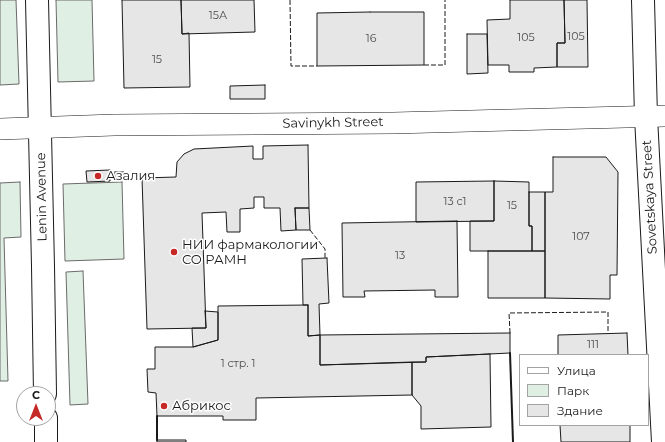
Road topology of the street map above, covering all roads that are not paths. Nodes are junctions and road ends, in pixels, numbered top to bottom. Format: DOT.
graph roads {
  1 [pos="37,0"];
  2 [pos="643,0"];
  3 [pos="656,117"];
  4 [pos="40,127"];
  5 [pos="0,129"];
  6 [pos="45,386"];
  7 [pos="46,426"];
  8 [pos="46,442"];
  9 [pos="663,442"];
  1 -- 4 [label="street, Lenin Avenue"];
  2 -- 3 [label="street, Sovetskaya Street"];
  3 -- 4 [label="street, Savinykh Street"];
  3 -- 9 [label="street, Sovetskaya Street"];
  4 -- 5 [label="street, Savinykh Street"];
  4 -- 6 [label="street, Lenin Avenue"];
  7 -- 8 [label="street"];
}
